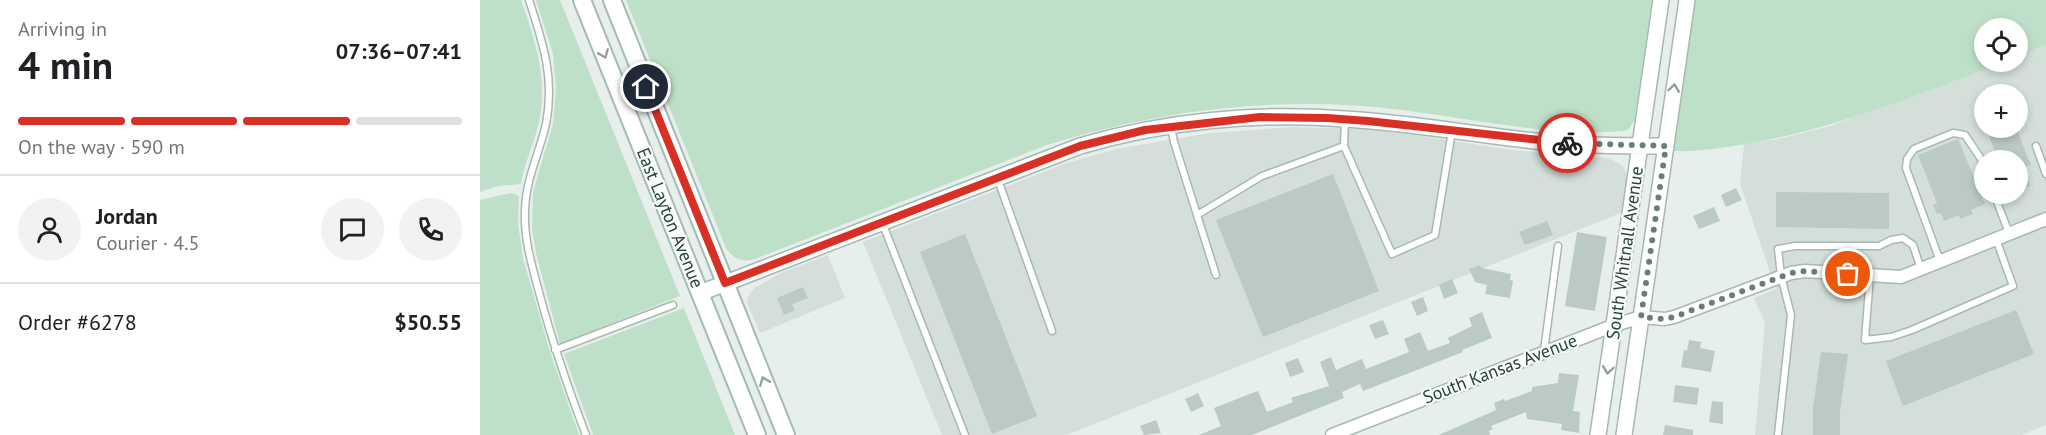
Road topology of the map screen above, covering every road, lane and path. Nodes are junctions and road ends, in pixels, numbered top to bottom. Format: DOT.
graph roads {
  1 [pos="528,0"];
  2 [pos="582,0"];
  3 [pos="612,0"];
  4 [pos="1661,0"];
  5 [pos="1687,0"];
  6 [pos="1345,119"];
  7 [pos="1171,126"];
  8 [pos="1452,131"];
  9 [pos="1344,146"];
  10 [pos="1641,146"];
  11 [pos="1666,146"];
  12 [pos="2036,146"];
  13 [pos="1975,150"];
  14 [pos="2046,174"];
  15 [pos="997,177"];
  16 [pos="1998,204"];
  17 [pos="1197,215"];
  18 [pos="2046,219"];
  19 [pos="882,222"];
  20 [pos="2009,234"];
  21 [pos="1996,239"];
  22 [pos="1558,246"];
  23 [pos="1940,261"];
  24 [pos="1921,269"];
  25 [pos="1216,275"];
  26 [pos="1870,275"];
  27 [pos="1781,276"];
  28 [pos="725,283"];
  29 [pos="700,293"];
  30 [pos="673,305"];
  31 [pos="1641,317"];
  32 [pos="1615,325"];
  33 [pos="1052,332"];
  34 [pos="555,350"];
  35 [pos="1544,351"];
  36 [pos="586,435"];
  37 [pos="757,435"];
  38 [pos="786,435"];
  39 [pos="965,435"];
  40 [pos="1332,435"];
  41 [pos="1598,435"];
  42 [pos="1624,435"];
  43 [pos="1778,435"];
  1 -- 34 [label="lane"];
  2 -- 29 [label="main road, East Layton Avenue, one-way"];
  3 -- 28 [label="main road, East Layton Avenue"];
  4 -- 10 [label="street, South Whitnall Avenue"];
  11 -- 5 [label="street, South Whitnall Avenue, one-way"];
  6 -- 7 [label="street"];
  6 -- 8 [label="street"];
  6 -- 9 [label="lane"];
  7 -- 15 [label="street"];
  7 -- 17 [label="lane"];
  8 -- 9 [label="lane"];
  8 -- 10 [label="street"];
  9 -- 17 [label="lane"];
  10 -- 11 [label="street"];
  10 -- 32 [label="street, South Whitnall Avenue"];
  11 -- 31 [label="street, South Whitnall Avenue"];
  12 -- 14 [label="lane"];
  13 -- 23 [label="lane"];
  15 -- 19 [label="street"];
  15 -- 33 [label="lane"];
  16 -- 20 [label="lane"];
  17 -- 25 [label="lane"];
  18 -- 20 [label="street, South Kansas Avenue"];
  19 -- 28 [label="street"];
  19 -- 39 [label="lane"];
  20 -- 21 [label="street, South Kansas Avenue"];
  21 -- 23 [label="street, South Kansas Avenue"];
  21 -- 26 [label="lane"];
  22 -- 35 [label="lane"];
  23 -- 24 [label="street, South Kansas Avenue"];
  24 -- 26 [label="street, South Kansas Avenue"];
  24 -- 27 [label="lane"];
  26 -- 27 [label="street, South Kansas Avenue"];
  27 -- 31 [label="street, South Kansas Avenue"];
  27 -- 43 [label="lane"];
  28 -- 29 [label="street"];
  38 -- 28 [label="main road, East Layton Avenue, one-way"];
  29 -- 37 [label="main road, East Layton Avenue"];
  30 -- 34 [label="lane"];
  31 -- 32 [label="street, South Kansas Avenue"];
  31 -- 42 [label="street, South Whitnall Avenue"];
  32 -- 35 [label="street, South Kansas Avenue"];
  32 -- 41 [label="street, South Whitnall Avenue, one-way"];
  34 -- 36 [label="lane"];
  35 -- 40 [label="street, South Kansas Avenue"];
}
